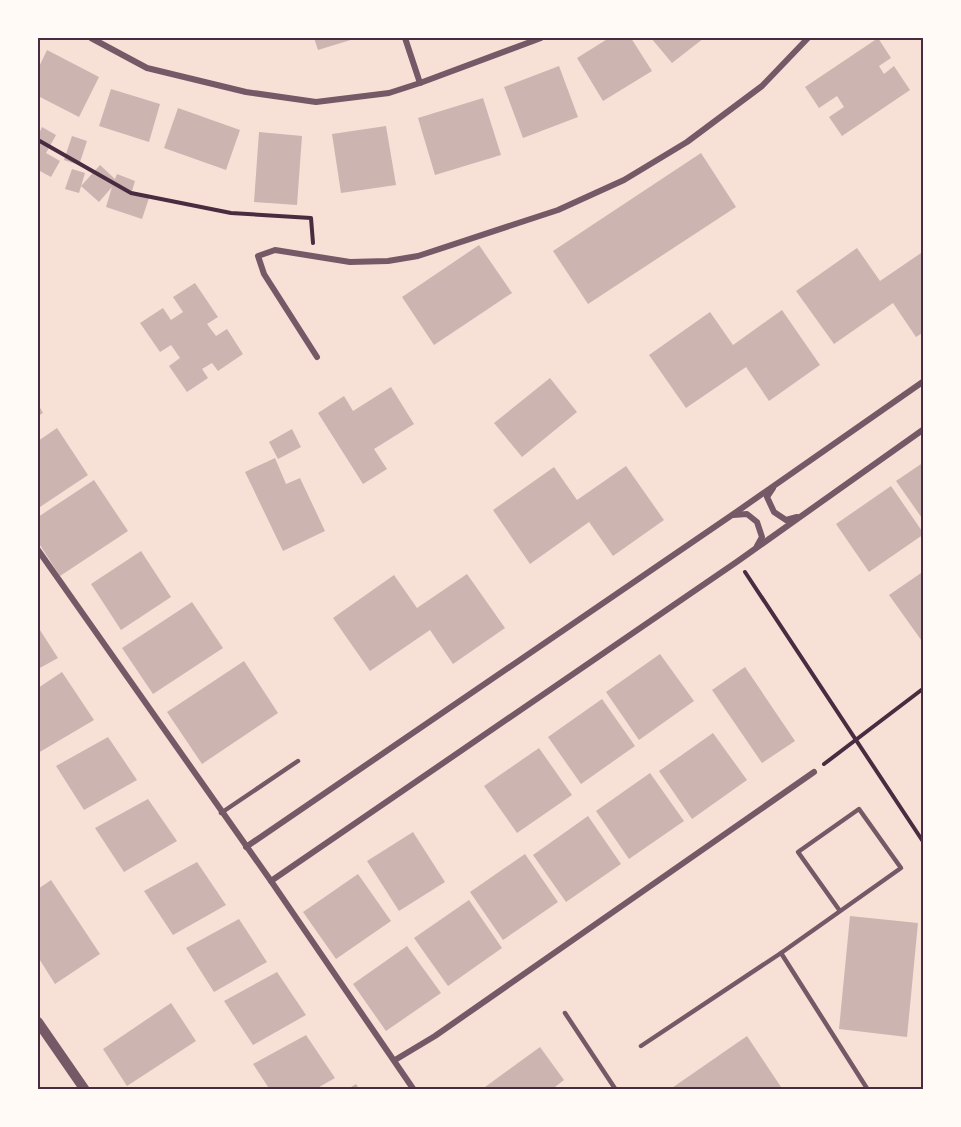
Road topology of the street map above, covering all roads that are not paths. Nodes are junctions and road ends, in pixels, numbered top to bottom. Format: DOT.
graph roads {
  1 [pos="92,38"];
  2 [pos="405,38"];
  3 [pos="541,38"];
  4 [pos="808,38"];
  5 [pos="420,83"];
  6 [pos="316,357"];
  7 [pos="924,381"];
  8 [pos="924,429"];
  9 [pos="776,485"];
  10 [pos="732,515"];
  11 [pos="801,516"];
  12 [pos="755,549"];
  13 [pos="38,550"];
  14 [pos="298,760"];
  15 [pos="814,772"];
  16 [pos="221,813"];
  17 [pos="246,847"];
  18 [pos="271,881"];
  19 [pos="840,911"];
  20 [pos="781,953"];
  21 [pos="565,1014"];
  22 [pos="38,1022"];
  23 [pos="641,1046"];
  24 [pos="395,1060"];
  25 [pos="85,1089"];
  26 [pos="414,1089"];
  27 [pos="616,1089"];
  28 [pos="867,1089"];
  1 -- 5 [label="street"];
  2 -- 5 [label="street"];
  3 -- 5 [label="street"];
  4 -- 6 [label="street"];
  7 -- 9 [label="street"];
  8 -- 11 [label="street"];
  9 -- 10 [label="street"];
  9 -- 11 [label="street"];
  10 -- 12 [label="street"];
  10 -- 17 [label="street"];
  11 -- 12 [label="street"];
  12 -- 18 [label="street"];
  13 -- 16 [label="street"];
  14 -- 16 [label="lane"];
  15 -- 24 [label="street"];
  16 -- 17 [label="street"];
  17 -- 18 [label="street"];
  18 -- 24 [label="street"];
  19 -- 19 [label="lane"];
  19 -- 20 [label="lane"];
  20 -- 23 [label="lane"];
  20 -- 28 [label="lane"];
  21 -- 27 [label="lane"];
  22 -- 25 [label="street"];
  24 -- 26 [label="street"];
}
